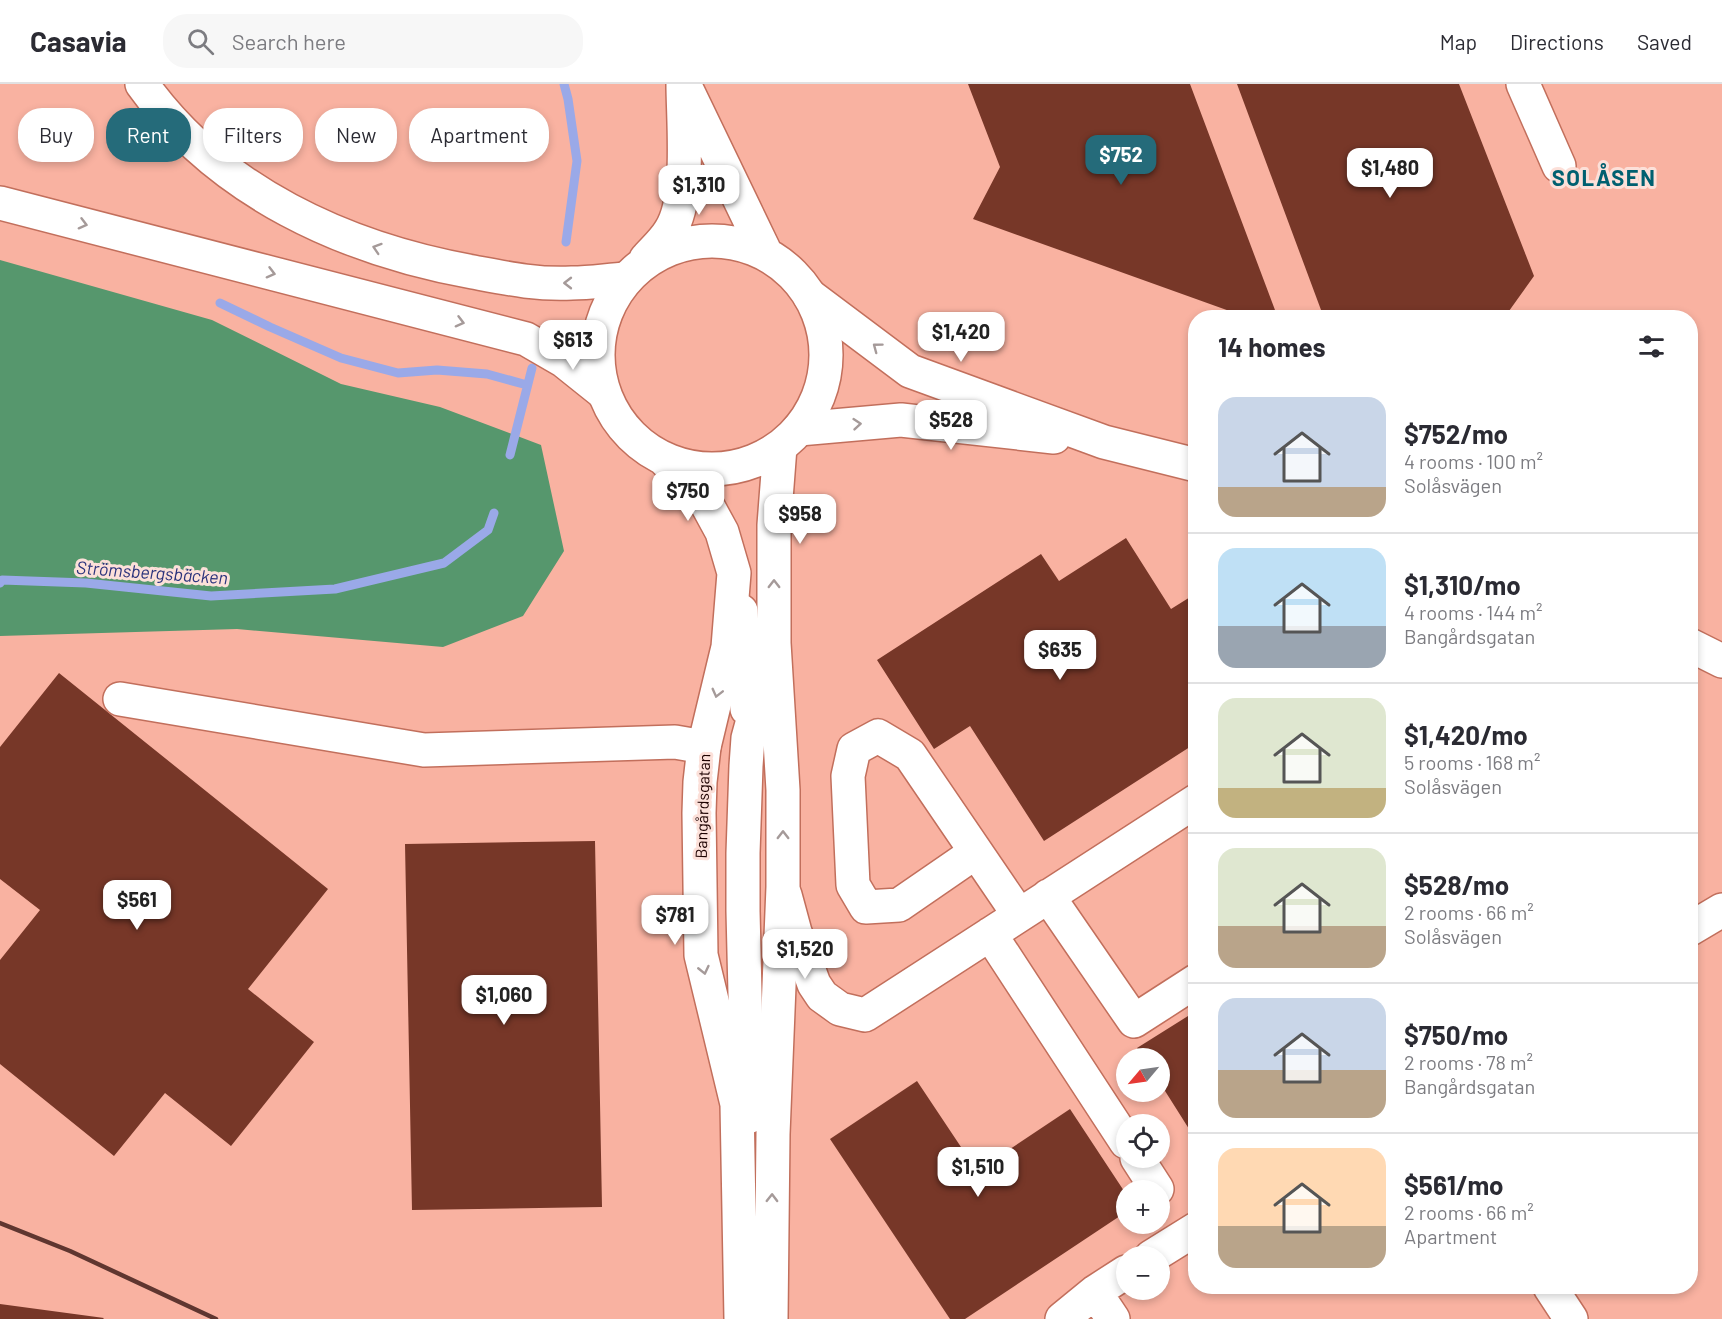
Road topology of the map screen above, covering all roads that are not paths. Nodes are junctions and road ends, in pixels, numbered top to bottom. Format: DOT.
graph roads {
  1 [pos="142,84"];
  2 [pos="684,84"];
  3 [pos="1523,84"];
  4 [pos="1559,166"];
  5 [pos="0,202"];
  6 [pos="766,254"];
  7 [pos="633,272"];
  8 [pos="810,296"];
  9 [pos="604,393"];
  10 [pos="789,438"];
  11 [pos="1104,442"];
  12 [pos="664,459"];
  13 [pos="1188,463"];
  14 [pos="734,573"];
  15 [pos="774,642"];
  16 [pos="1698,649"];
  17 [pos="1722,661"];
  18 [pos="120,699"];
  19 [pos="748,738"];
  20 [pos="704,747"];
  21 [pos="1188,806"];
  22 [pos="976,852"];
  23 [pos="783,886"];
  24 [pos="1048,896"];
  25 [pos="1722,910"];
  26 [pos="1019,915"];
  27 [pos="1698,924"];
  28 [pos="990,934"];
  29 [pos="1188,986"];
  30 [pos="1116,1127"];
  31 [pos="1188,1234"];
  32 [pos="1169,1246"];
  33 [pos="1116,1278"];
  34 [pos="1095,1292"];
  35 [pos="1555,1294"];
  36 [pos="741,1319"];
  37 [pos="753,1319"];
  38 [pos="771,1319"];
  39 [pos="1062,1319"];
  40 [pos="1113,1319"];
  41 [pos="1571,1319"];
  7 -- 1 [label="main road, one-way"];
  2 -- 6 [label="main road"];
  2 -- 7 [label="main road"];
  3 -- 4 [label="main road"];
  5 -- 9 [label="main road, one-way"];
  6 -- 7 [label="main road"];
  6 -- 8 [label="main road"];
  7 -- 9 [label="main road"];
  8 -- 10 [label="main road"];
  11 -- 8 [label="main road, one-way"];
  9 -- 12 [label="main road"];
  10 -- 11 [label="main road, one-way"];
  10 -- 12 [label="main road"];
  15 -- 10 [label="main road, one-way"];
  11 -- 13 [label="main road"];
  12 -- 14 [label="main road, Bangårdsgatan"];
  14 -- 19 [label="main road"];
  14 -- 20 [label="main road, Bangårdsgatan, one-way"];
  15 -- 19 [label="main road"];
  23 -- 15 [label="main road, one-way"];
  16 -- 17 [label="main road"];
  18 -- 20 [label="main road"];
  19 -- 37 [label="main road"];
  20 -- 36 [label="main road, Bangårdsgatan, one-way"];
  21 -- 24 [label="main road"];
  22 -- 22 [label="main road"];
  22 -- 26 [label="main road"];
  23 -- 28 [label="main road"];
  38 -- 23 [label="main road, one-way"];
  24 -- 26 [label="main road"];
  24 -- 29 [label="main road"];
  25 -- 27 [label="main road"];
  26 -- 28 [label="main road"];
  28 -- 30 [label="main road"];
  31 -- 32 [label="main road"];
  33 -- 34 [label="main road"];
  34 -- 39 [label="main road"];
  34 -- 40 [label="main road"];
  35 -- 41 [label="main road"];
}
